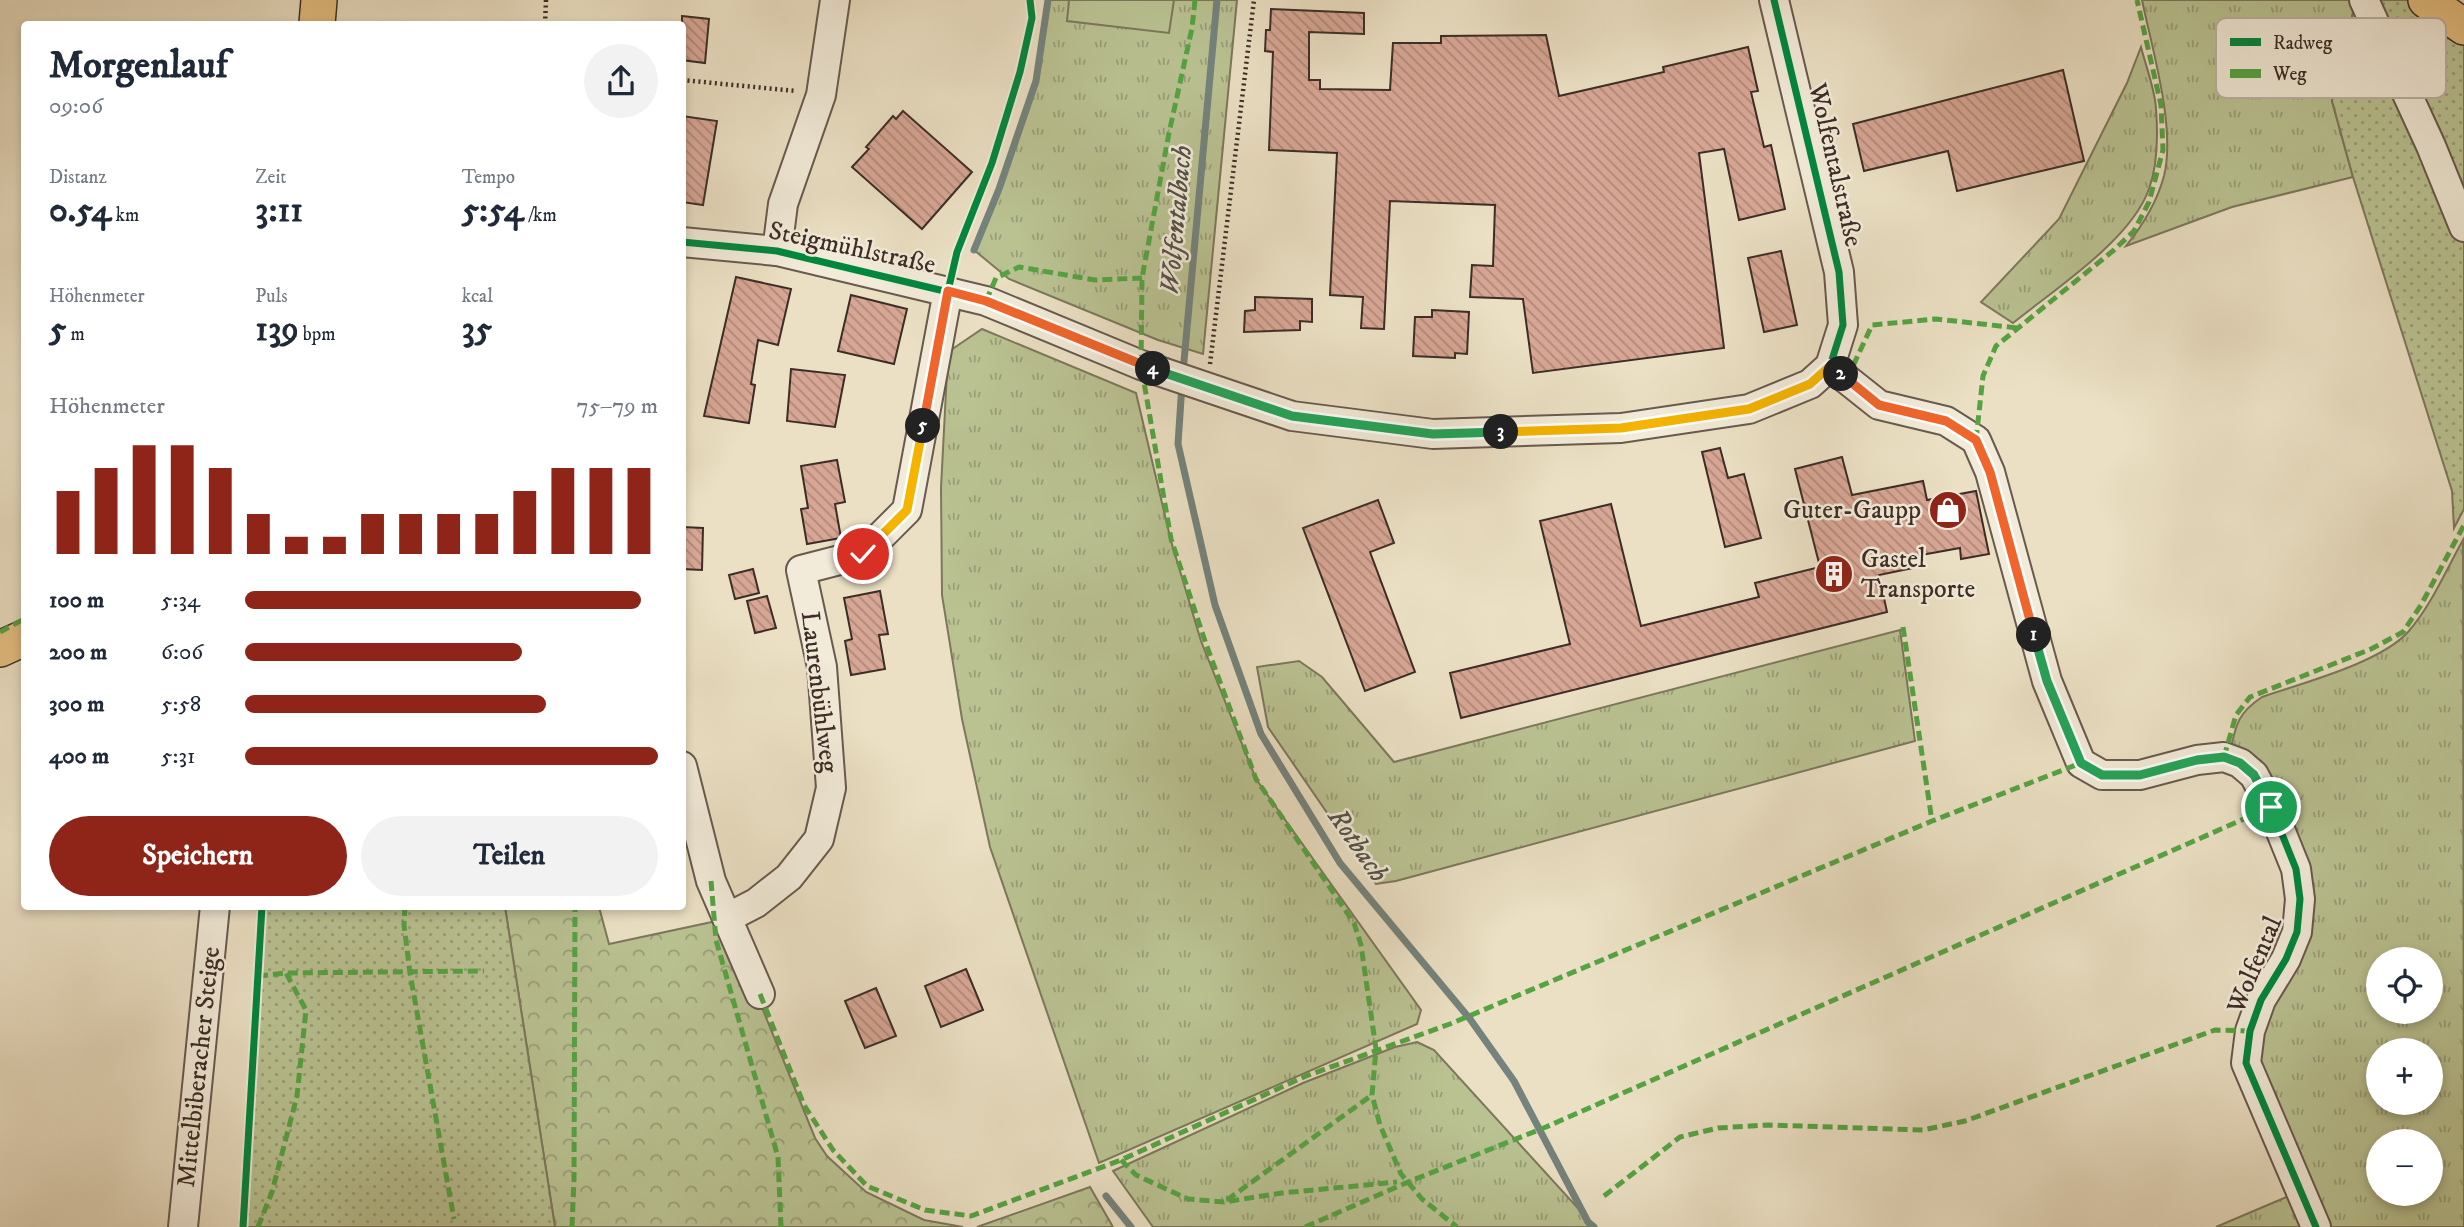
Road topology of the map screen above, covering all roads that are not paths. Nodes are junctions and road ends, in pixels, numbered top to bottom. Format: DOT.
graph roads {
  1 [pos="319,0"];
  2 [pos="835,0"];
  3 [pos="1774,0"];
  4 [pos="2364,0"];
  5 [pos="2426,0"];
  6 [pos="2372,18"];
  7 [pos="317,21"];
  8 [pos="2464,27"];
  9 [pos="2409,98"];
  10 [pos="2464,228"];
  11 [pos="686,242"];
  12 [pos="776,251"];
  13 [pos="948,291"];
  14 [pos="1834,353"];
  15 [pos="21,639"];
  16 [pos="0,649"];
  17 [pos="686,782"];
  18 [pos="215,910"];
  19 [pos="727,918"];
  20 [pos="760,994"];
  21 [pos="183,1227"];
  22 [pos="2316,1227"];
  1 -- 7 [label="main road"];
  2 -- 12 [label="street"];
  3 -- 14 [label="street, Wolfentalstraße"];
  4 -- 6 [label="street"];
  5 -- 8 [label="main road"];
  9 -- 10 [label="street"];
  11 -- 12 [label="street, Steigmühlstraße"];
  12 -- 13 [label="street, Steigmühlstraße"];
  13 -- 14 [label="street, Steigmühlstraße"];
  13 -- 19 [label="street, Laurenbühlweg"];
  14 -- 22 [label="street, Wolfental"];
  15 -- 16 [label="main road"];
  17 -- 19 [label="street"];
  18 -- 21 [label="street, Mittelbiberacher Steige"];
  19 -- 20 [label="street"];
}
